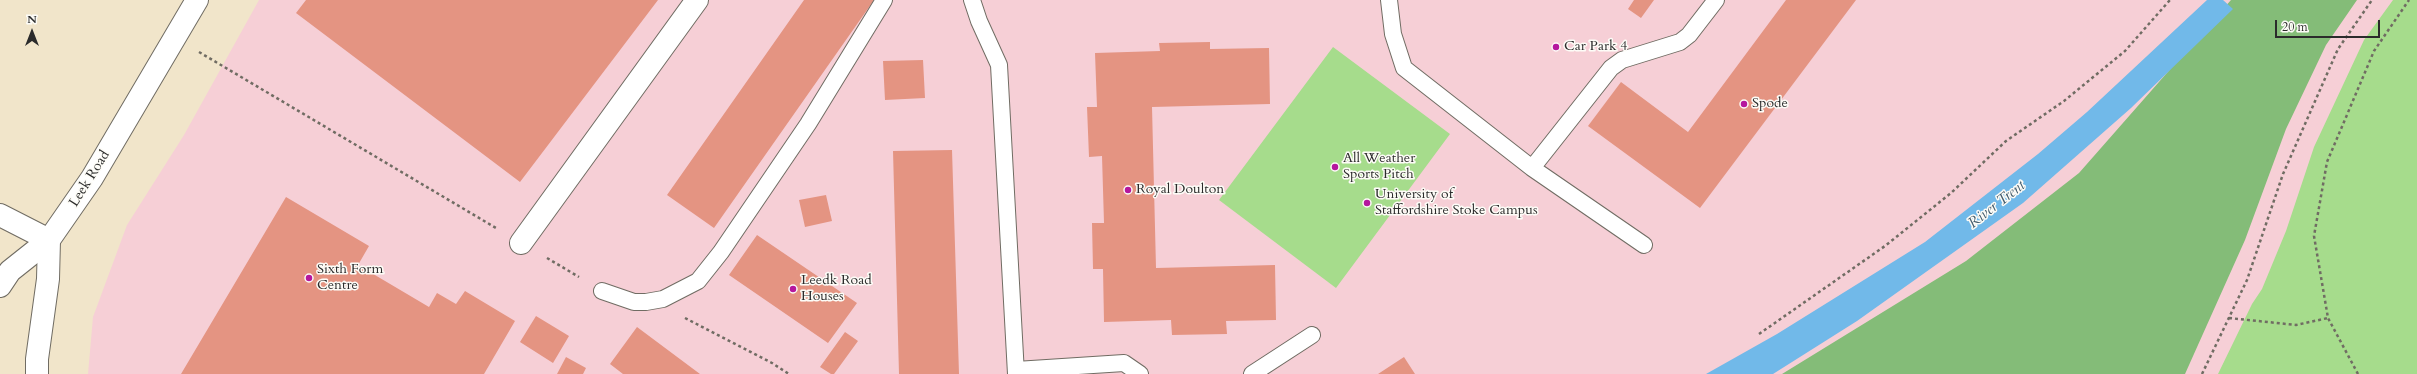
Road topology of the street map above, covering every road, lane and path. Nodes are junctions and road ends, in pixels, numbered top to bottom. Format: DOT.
graph roads {
  1 [pos="197,0"];
  2 [pos="697,0"];
  3 [pos="884,0"];
  4 [pos="972,0"];
  5 [pos="1389,0"];
  6 [pos="1716,0"];
  7 [pos="2170,0"];
  8 [pos="2372,0"];
  9 [pos="2409,0"];
  10 [pos="175,38"];
  11 [pos="1532,168"];
  12 [pos="0,215"];
  13 [pos="49,240"];
  14 [pos="521,243"];
  15 [pos="1644,245"];
  16 [pos="0,286"];
  17 [pos="602,290"];
  18 [pos="663,299"];
  19 [pos="2229,318"];
  20 [pos="2328,318"];
  21 [pos="1759,334"];
  22 [pos="1312,335"];
  23 [pos="1016,372"];
  24 [pos="37,374"];
  25 [pos="789,374"];
  26 [pos="1140,374"];
  27 [pos="1252,374"];
  28 [pos="2202,374"];
  29 [pos="2358,374"];
  1 -- 10 [label="main road, Leek Road"];
  2 -- 14 [label="main road"];
  3 -- 18 [label="lane"];
  4 -- 23 [label="lane"];
  5 -- 11 [label="lane"];
  6 -- 11 [label="lane"];
  7 -- 21 [label="path"];
  8 -- 19 [label="path"];
  9 -- 20 [label="path"];
  10 -- 13 [label="main road, Leek Road"];
  10 -- 14 [label="path"];
  11 -- 15 [label="lane"];
  12 -- 13 [label="main road"];
  13 -- 16 [label="main road, Leek Road"];
  13 -- 24 [label="main road"];
  14 -- 17 [label="path"];
  17 -- 18 [label="lane"];
  18 -- 25 [label="path"];
  19 -- 20 [label="path"];
  19 -- 28 [label="path"];
  20 -- 29 [label="path"];
  22 -- 27 [label="lane"];
  23 -- 26 [label="lane"];
}
